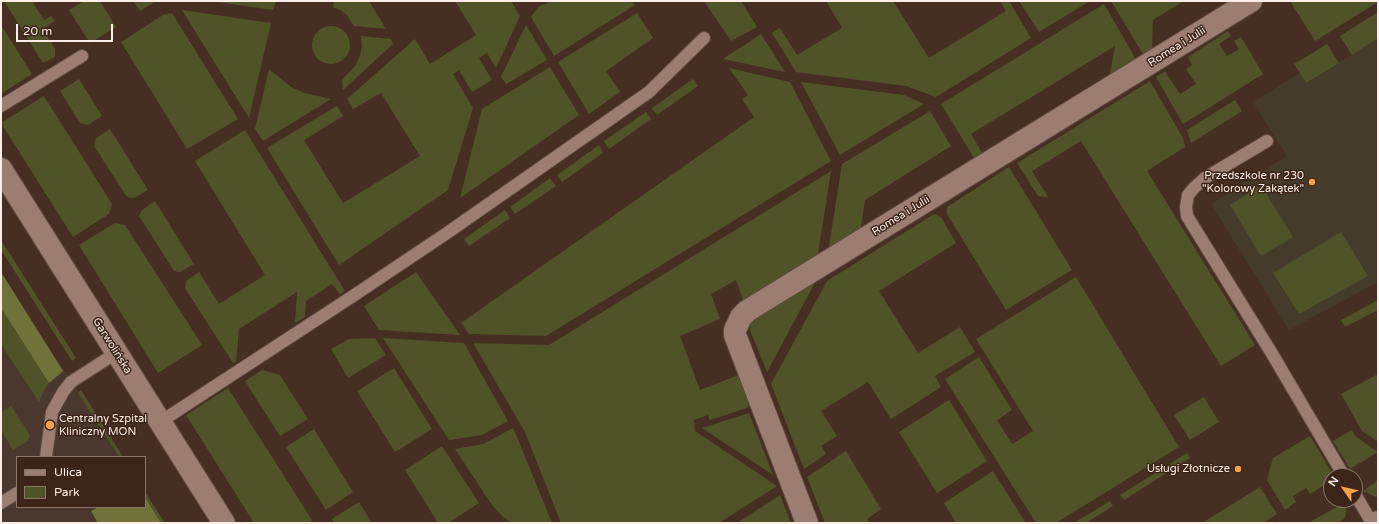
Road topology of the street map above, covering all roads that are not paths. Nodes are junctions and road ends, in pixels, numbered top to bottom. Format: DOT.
graph roads {
  1 [pos="1250,1"];
  2 [pos="704,38"];
  3 [pos="82,56"];
  4 [pos="1,106"];
  5 [pos="1267,141"];
  6 [pos="1,169"];
  7 [pos="116,353"];
  8 [pos="160,422"];
  9 [pos="46,456"];
  10 [pos="1339,468"];
  11 [pos="16,494"];
  12 [pos="1,503"];
  13 [pos="1363,508"];
  14 [pos="224,523"];
  15 [pos="807,523"];
  16 [pos="1372,523"];
  1 -- 15 [label="street, Romea i Julii"];
  2 -- 8 [label="lane"];
  3 -- 4 [label="lane"];
  5 -- 10 [label="lane"];
  6 -- 7 [label="street, Garwolińska"];
  7 -- 8 [label="street, Garwolińska"];
  7 -- 9 [label="lane"];
  8 -- 14 [label="street, Garwolińska"];
  11 -- 12 [label="lane"];
  13 -- 16 [label="lane"];
}
